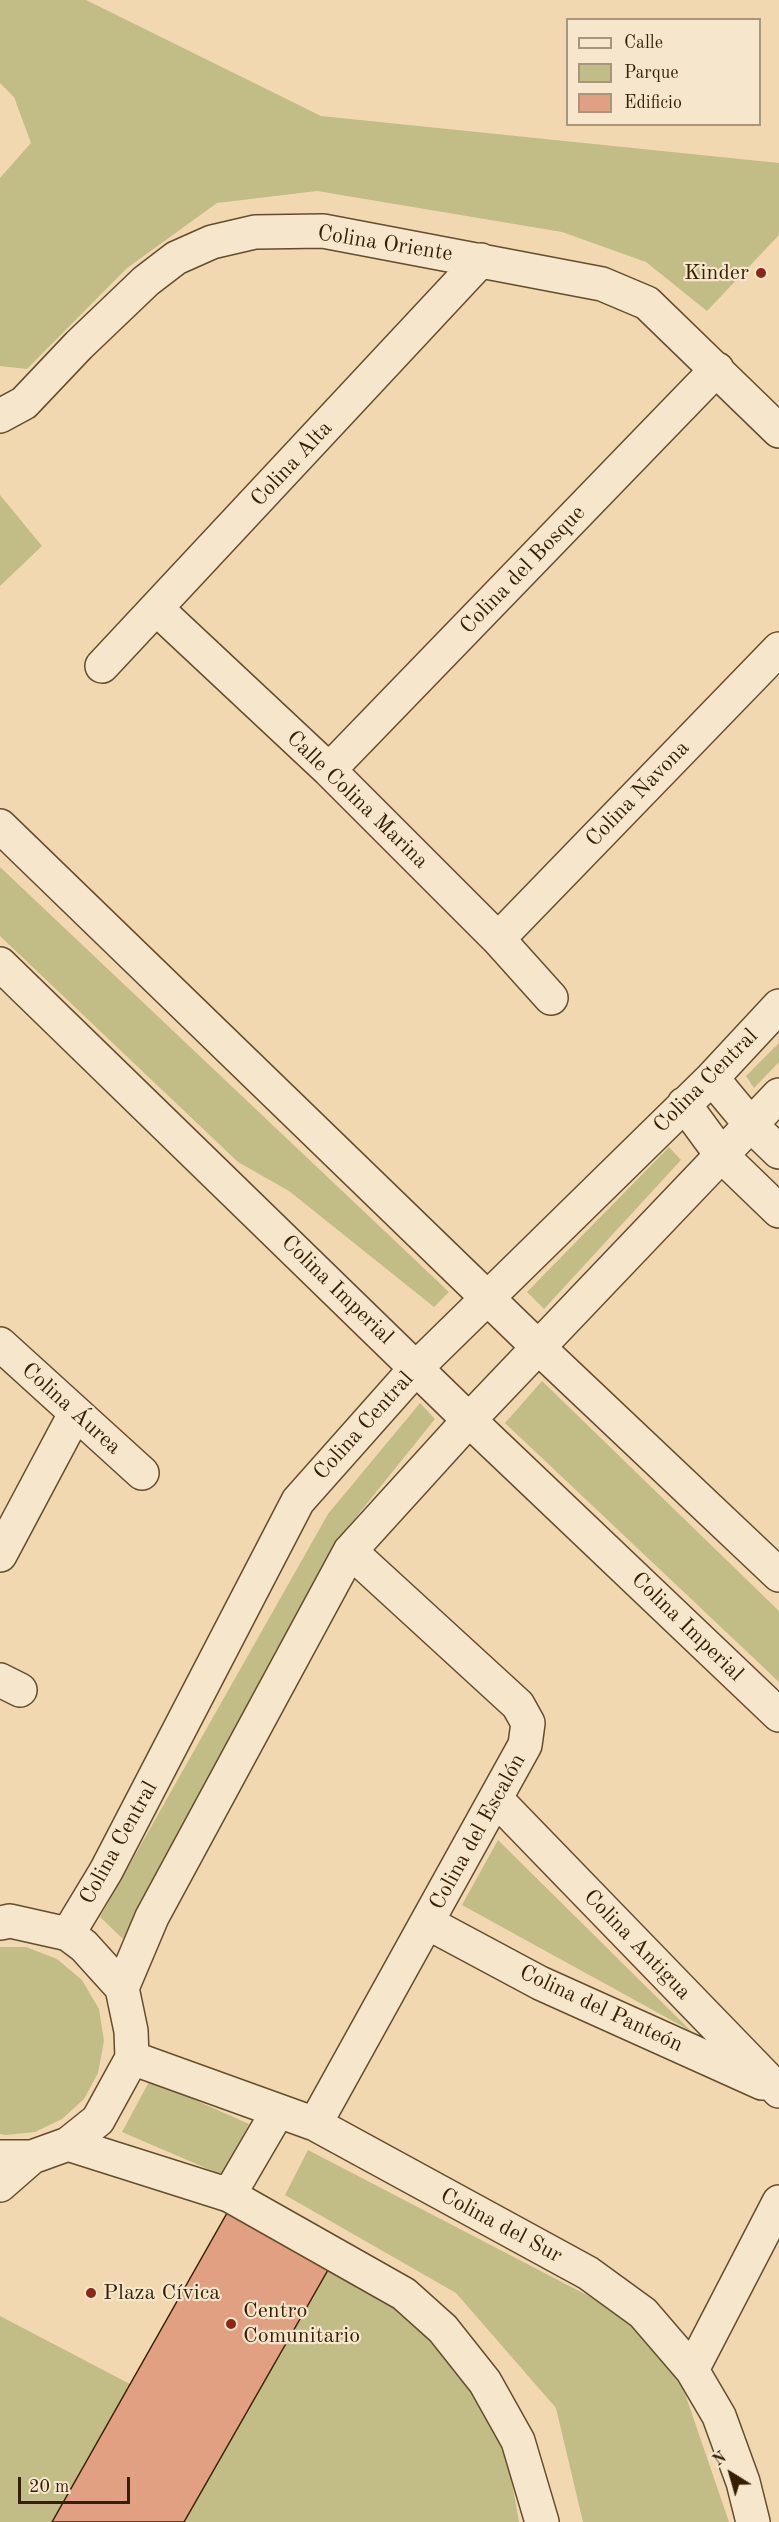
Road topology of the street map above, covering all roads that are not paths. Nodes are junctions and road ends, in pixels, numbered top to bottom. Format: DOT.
graph roads {
  1 [pos="481,260"];
  2 [pos="717,369"];
  3 [pos="0,416"];
  4 [pos="779,430"];
  5 [pos="157,609"];
  6 [pos="779,650"];
  7 [pos="102,666"];
  8 [pos="329,770"];
  9 [pos="0,826"];
  10 [pos="498,939"];
  11 [pos="0,964"];
  12 [pos="551,998"];
  13 [pos="779,1006"];
  14 [pos="712,1078"];
  15 [pos="779,1095"];
  16 [pos="684,1104"];
  17 [pos="751,1125"];
  18 [pos="779,1152"];
  19 [pos="723,1157"];
  20 [pos="779,1211"];
  21 [pos="488,1297"];
  22 [pos="0,1344"];
  23 [pos="539,1348"];
  24 [pos="417,1367"];
  25 [pos="75,1414"];
  26 [pos="469,1420"];
  27 [pos="142,1473"];
  28 [pos="350,1551"];
  29 [pos="0,1555"];
  30 [pos="779,1575"];
  31 [pos="779,1715"];
  32 [pos="496,1798"];
  33 [pos="0,1923"];
  34 [pos="428,1923"];
  35 [pos="68,1934"];
  36 [pos="122,1988"];
  37 [pos="132,2058"];
  38 [pos="778,2090"];
  39 [pos="278,2111"];
  40 [pos="315,2124"];
  41 [pos="68,2144"];
  42 [pos="16,2157"];
  43 [pos="0,2185"];
  44 [pos="229,2194"];
  45 [pos="779,2202"];
  46 [pos="692,2370"];
  47 [pos="542,2522"];
  48 [pos="753,2522"];
  1 -- 2 [label="street, Colina Oriente"];
  1 -- 3 [label="street, Colina Oriente"];
  1 -- 5 [label="street, Colina Alta"];
  2 -- 4 [label="street, Colina Oriente"];
  2 -- 8 [label="street, Colina del Bosque"];
  5 -- 7 [label="street, Colina Alta"];
  5 -- 8 [label="street, Calle Colina Marina"];
  6 -- 10 [label="street, Colina Navona"];
  8 -- 10 [label="street, Calle Colina Marina"];
  9 -- 21 [label="street"];
  10 -- 12 [label="street, Calle Colina Marina"];
  11 -- 24 [label="street, Colina Imperial"];
  13 -- 14 [label="street, Colina Central"];
  14 -- 16 [label="street, Colina Central"];
  14 -- 17 [label="street"];
  15 -- 17 [label="street"];
  16 -- 19 [label="street"];
  16 -- 21 [label="street, Colina Central"];
  17 -- 18 [label="street"];
  17 -- 19 [label="street"];
  19 -- 20 [label="street"];
  19 -- 23 [label="street"];
  21 -- 23 [label="street"];
  21 -- 24 [label="street, Colina Central"];
  22 -- 25 [label="street, Colina Áurea"];
  23 -- 26 [label="street"];
  23 -- 30 [label="street"];
  24 -- 26 [label="street, Colina Imperial"];
  24 -- 35 [label="street, Colina Central"];
  25 -- 27 [label="street, Colina Áurea"];
  25 -- 29 [label="street"];
  26 -- 28 [label="street"];
  26 -- 31 [label="street, Colina Imperial"];
  28 -- 32 [label="street, Colina del Escalón"];
  28 -- 36 [label="street"];
  32 -- 34 [label="street, Colina del Escalón"];
  32 -- 38 [label="street, Colina Antigua"];
  33 -- 35 [label="street"];
  34 -- 38 [label="street, Colina del Panteón"];
  34 -- 40 [label="street, Colina del Escalón"];
  35 -- 36 [label="street"];
  36 -- 37 [label="street"];
  37 -- 39 [label="street, Colina del Sur"];
  37 -- 41 [label="street"];
  39 -- 40 [label="street, Colina del Sur"];
  39 -- 44 [label="street"];
  40 -- 46 [label="street, Colina del Sur"];
  41 -- 42 [label="street"];
  41 -- 44 [label="street"];
  42 -- 43 [label="street"];
  44 -- 47 [label="street"];
  45 -- 46 [label="street"];
  46 -- 48 [label="street, Colina del Sur"];
}
